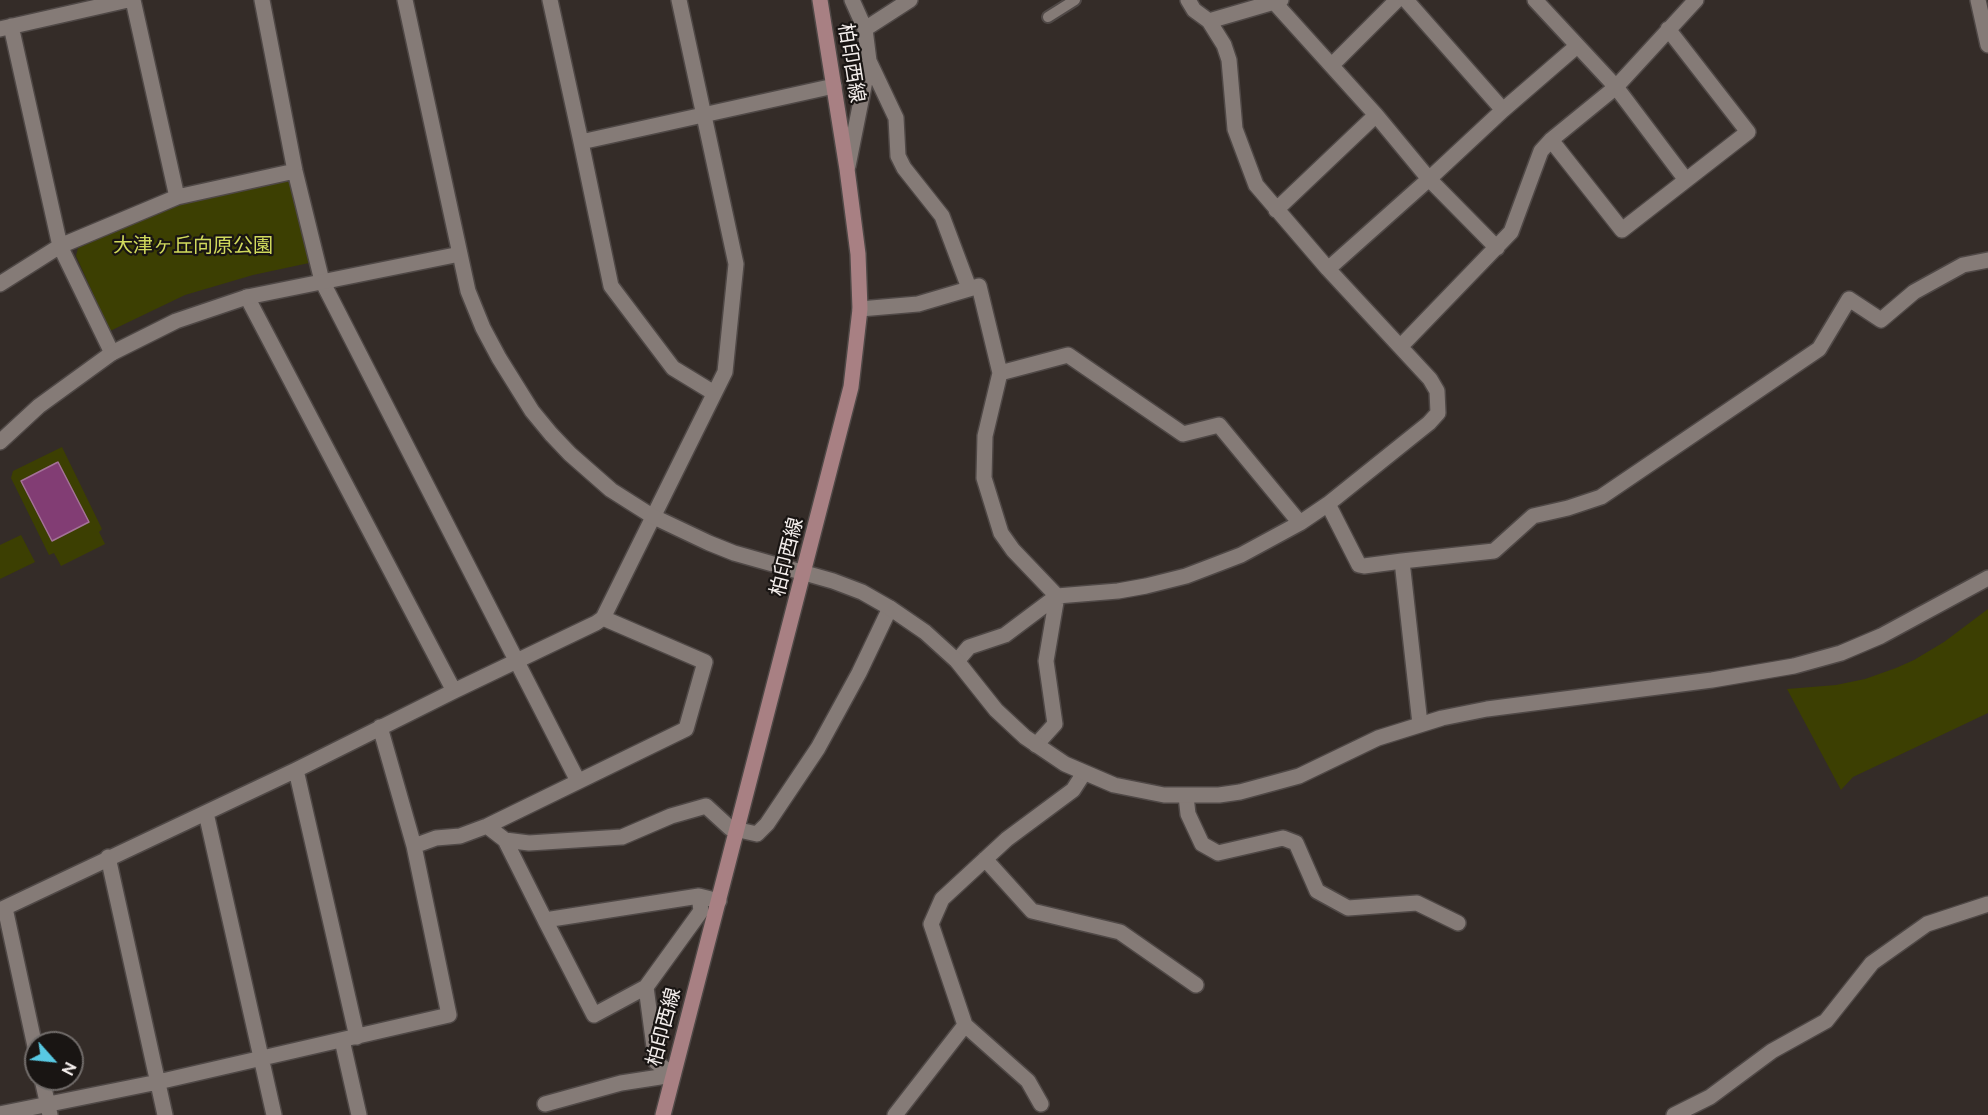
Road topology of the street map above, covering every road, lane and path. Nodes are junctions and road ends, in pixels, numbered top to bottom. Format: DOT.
graph roads {
  1 [pos="128,0"];
  2 [pos="133,0"];
  3 [pos="262,0"];
  4 [pos="405,0"];
  5 [pos="549,0"];
  6 [pos="679,0"];
  7 [pos="820,0"];
  8 [pos="852,0"];
  9 [pos="910,0"];
  10 [pos="1075,0"];
  11 [pos="1188,0"];
  12 [pos="1397,0"];
  13 [pos="1406,0"];
  14 [pos="1535,0"];
  15 [pos="1696,0"];
  16 [pos="1978,0"];
  17 [pos="1278,1"];
  18 [pos="1048,17"];
  19 [pos="1209,21"];
  20 [pos="6,27"];
  21 [pos="865,29"];
  22 [pos="1668,29"];
  23 [pos="1988,45"];
  24 [pos="1577,46"];
  25 [pos="869,61"];
  26 [pos="1332,65"];
  27 [pos="834,86"];
  28 [pos="1616,87"];
  29 [pos="1503,110"];
  30 [pos="704,114"];
  31 [pos="1376,115"];
  32 [pos="1551,140"];
  33 [pos="581,142"];
  34 [pos="847,169"];
  35 [pos="295,171"];
  36 [pos="1430,179"];
  37 [pos="1686,180"];
  38 [pos="177,197"];
  39 [pos="1276,210"];
  40 [pos="60,246"];
  41 [pos="1497,248"];
  42 [pos="460,254"];
  43 [pos="1988,260"];
  44 [pos="1328,269"];
  45 [pos="322,281"];
  46 [pos="0,284"];
  47 [pos="969,288"];
  48 [pos="247,297"];
  49 [pos="860,309"];
  50 [pos="1401,346"];
  51 [pos="112,353"];
  52 [pos="1000,373"];
  53 [pos="714,393"];
  54 [pos="0,442"];
  55 [pos="1328,504"];
  56 [pos="652,516"];
  57 [pos="1300,523"];
  58 [pos="1402,561"];
  59 [pos="804,573"];
  60 [pos="1988,578"];
  61 [pos="1057,596"];
  62 [pos="890,608"];
  63 [pos="603,618"];
  64 [pos="957,660"];
  65 [pos="517,661"];
  66 [pos="454,691"];
  67 [pos="1419,724"];
  68 [pos="380,728"];
  69 [pos="1036,745"];
  70 [pos="296,770"];
  71 [pos="1084,773"];
  72 [pos="578,781"];
  73 [pos="1186,796"];
  74 [pos="206,813"];
  75 [pos="487,826"];
  76 [pos="738,830"];
  77 [pos="505,840"];
  78 [pos="414,846"];
  79 [pos="108,857"];
  80 [pos="985,859"];
  81 [pos="699,896"];
  82 [pos="719,901"];
  83 [pos="1988,904"];
  84 [pos="2,909"];
  85 [pos="544,920"];
  86 [pos="1458,923"];
  87 [pos="1196,985"];
  88 [pos="646,987"];
  89 [pos="966,1025"];
  90 [pos="31,1031"];
  91 [pos="350,1039"];
  92 [pos="261,1058"];
  93 [pos="673,1076"];
  94 [pos="158,1082"];
  95 [pos="45,1091"];
  96 [pos="545,1104"];
  97 [pos="1041,1104"];
  98 [pos="49,1110"];
  99 [pos="0,1114"];
  100 [pos="165,1115"];
  101 [pos="274,1115"];
  102 [pos="359,1115"];
  103 [pos="663,1115"];
  104 [pos="895,1115"];
  105 [pos="1674,1115"];
  1 -- 20 [label="street"];
  2 -- 38 [label="street"];
  3 -- 35 [label="street"];
  4 -- 42 [label="street"];
  5 -- 33 [label="street"];
  6 -- 30 [label="street"];
  7 -- 27 [label="main road, 柏印西線"];
  8 -- 21 [label="street"];
  9 -- 21 [label="street"];
  10 -- 18 [label="lane"];
  11 -- 19 [label="street"];
  12 -- 26 [label="street"];
  13 -- 29 [label="street"];
  14 -- 24 [label="street"];
  15 -- 22 [label="street"];
  16 -- 23 [label="street"];
  17 -- 19 [label="street"];
  17 -- 26 [label="street"];
  19 -- 39 [label="street"];
  20 -- 40 [label="street"];
  21 -- 25 [label="street"];
  22 -- 28 [label="street"];
  22 -- 37 [label="street"];
  24 -- 28 [label="street"];
  24 -- 29 [label="street"];
  25 -- 34 [label="street"];
  25 -- 47 [label="street"];
  26 -- 31 [label="street"];
  27 -- 30 [label="street"];
  27 -- 34 [label="main road, 柏印西線"];
  28 -- 32 [label="street"];
  28 -- 37 [label="street"];
  29 -- 36 [label="street"];
  30 -- 33 [label="street"];
  30 -- 53 [label="street"];
  31 -- 36 [label="street"];
  31 -- 39 [label="street"];
  32 -- 37 [label="street"];
  32 -- 41 [label="street"];
  33 -- 53 [label="street"];
  34 -- 49 [label="main road, 柏印西線"];
  35 -- 38 [label="street"];
  35 -- 45 [label="street"];
  36 -- 41 [label="street"];
  36 -- 44 [label="street"];
  38 -- 40 [label="street"];
  39 -- 44 [label="street"];
  40 -- 46 [label="street"];
  40 -- 51 [label="street"];
  41 -- 50 [label="street"];
  42 -- 45 [label="street"];
  42 -- 56 [label="street"];
  43 -- 58 [label="street"];
  44 -- 50 [label="street"];
  45 -- 48 [label="street"];
  45 -- 65 [label="street"];
  47 -- 49 [label="street"];
  47 -- 52 [label="street"];
  48 -- 51 [label="street"];
  48 -- 66 [label="street"];
  49 -- 59 [label="main road, 柏印西線"];
  50 -- 55 [label="street"];
  51 -- 54 [label="street"];
  52 -- 57 [label="street"];
  52 -- 61 [label="street"];
  53 -- 56 [label="street"];
  55 -- 57 [label="street"];
  55 -- 58 [label="street"];
  56 -- 59 [label="street"];
  56 -- 63 [label="street"];
  57 -- 61 [label="street"];
  58 -- 67 [label="street"];
  59 -- 62 [label="street"];
  59 -- 76 [label="main road, 柏印西線"];
  60 -- 67 [label="street"];
  61 -- 64 [label="street"];
  61 -- 69 [label="street"];
  62 -- 64 [label="street"];
  62 -- 76 [label="street"];
  63 -- 65 [label="street"];
  63 -- 72 [label="street"];
  64 -- 69 [label="street"];
  65 -- 66 [label="street"];
  65 -- 72 [label="street"];
  66 -- 68 [label="street"];
  67 -- 73 [label="street"];
  68 -- 70 [label="street"];
  68 -- 78 [label="street"];
  69 -- 71 [label="street"];
  70 -- 74 [label="street"];
  70 -- 91 [label="street"];
  71 -- 73 [label="street"];
  71 -- 80 [label="street"];
  72 -- 75 [label="street"];
  73 -- 86 [label="street"];
  74 -- 79 [label="street"];
  74 -- 92 [label="street"];
  75 -- 77 [label="street"];
  75 -- 78 [label="street"];
  76 -- 77 [label="street"];
  76 -- 82 [label="main road, 柏印西線"];
  77 -- 85 [label="street"];
  78 -- 91 [label="street"];
  79 -- 84 [label="street"];
  79 -- 94 [label="street"];
  80 -- 87 [label="street"];
  80 -- 89 [label="street"];
  81 -- 82 [label="street"];
  81 -- 85 [label="street"];
  81 -- 88 [label="street"];
  82 -- 93 [label="main road, 柏印西線"];
  83 -- 105 [label="street"];
  84 -- 90 [label="street"];
  85 -- 88 [label="street"];
  88 -- 93 [label="street"];
  89 -- 97 [label="street"];
  89 -- 104 [label="street"];
  91 -- 92 [label="street"];
  91 -- 102 [label="street"];
  92 -- 94 [label="street"];
  92 -- 101 [label="street"];
  93 -- 96 [label="street"];
  93 -- 103 [label="main road, 柏印西線"];
  94 -- 98 [label="street"];
  94 -- 100 [label="street"];
  95 -- 98 [label="street"];
  98 -- 99 [label="street"];
}
